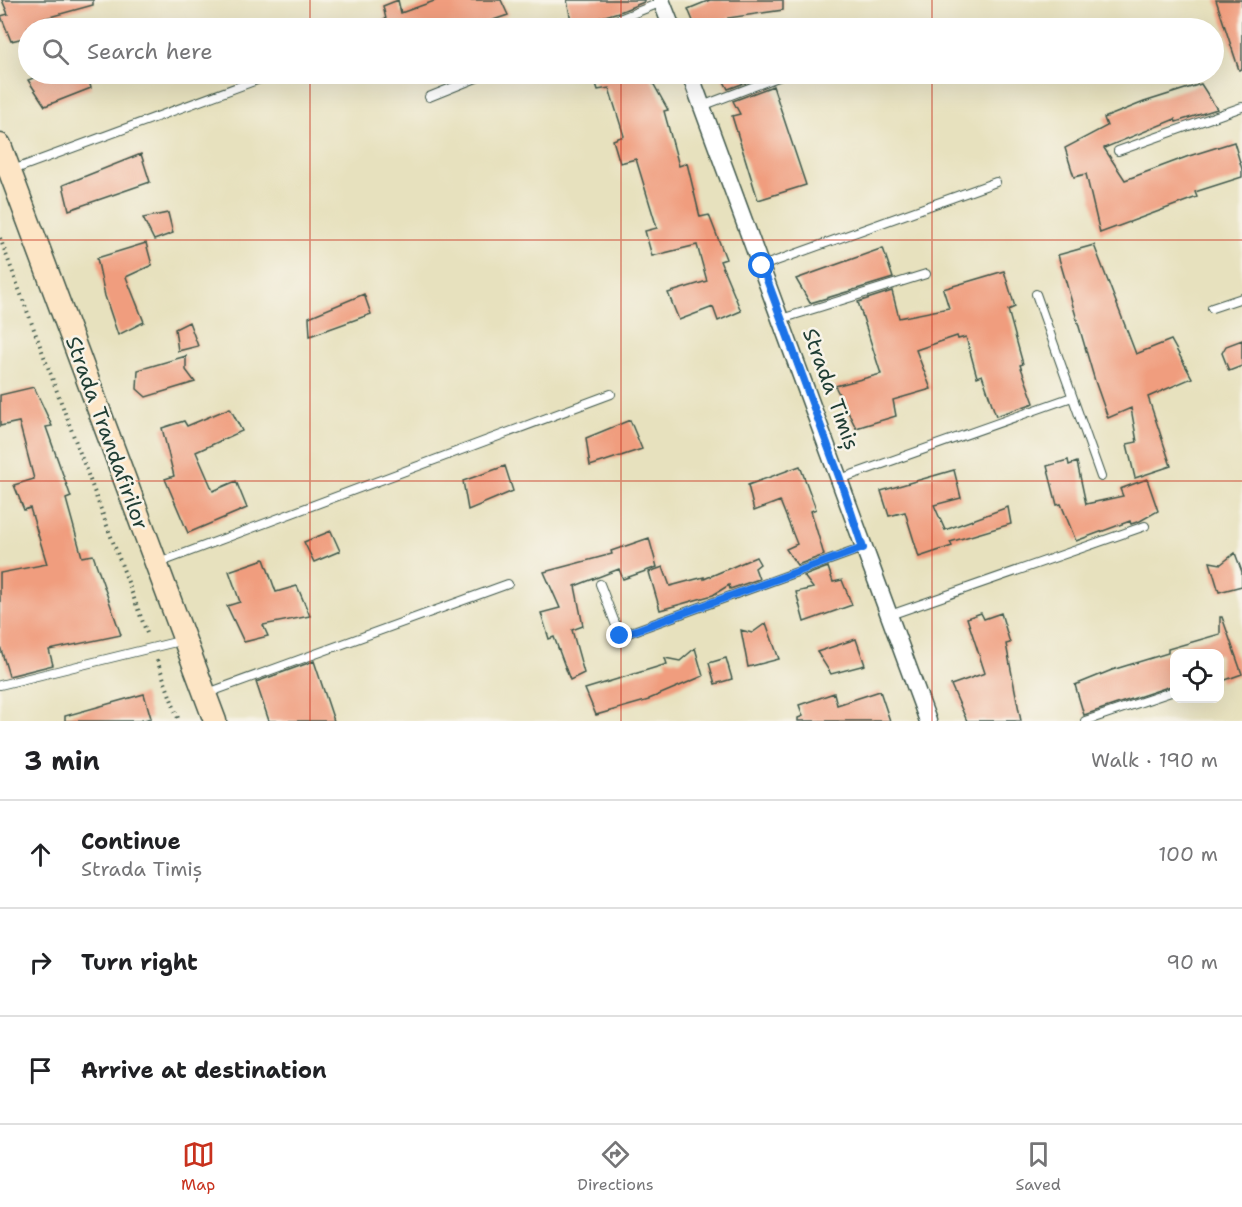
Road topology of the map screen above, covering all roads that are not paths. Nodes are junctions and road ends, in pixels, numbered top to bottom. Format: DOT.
graph roads {
  1 [pos="662,1"];
  2 [pos="621,18"];
  3 [pos="668,18"];
  4 [pos="246,84"];
  5 [pos="461,84"];
  6 [pos="694,84"];
  7 [pos="760,84"];
  8 [pos="429,97"];
  9 [pos="702,106"];
  10 [pos="1242,107"];
  11 [pos="0,145"];
  12 [pos="1118,151"];
  13 [pos="10,172"];
  14 [pos="996,182"];
  15 [pos="762,266"];
  16 [pos="926,274"];
  17 [pos="1036,294"];
  18 [pos="1242,298"];
  19 [pos="1212,308"];
  20 [pos="782,319"];
  21 [pos="611,394"];
  22 [pos="1072,397"];
  23 [pos="1101,477"];
  24 [pos="840,479"];
  25 [pos="1144,526"];
  26 [pos="863,548"];
  27 [pos="156,564"];
  28 [pos="508,584"];
  29 [pos="600,584"];
  30 [pos="890,615"];
  31 [pos="185,640"];
  32 [pos="0,685"];
  33 [pos="1170,692"];
  34 [pos="205,694"];
  35 [pos="215,721"];
  36 [pos="928,721"];
  37 [pos="1085,721"];
  1 -- 2 [label="lane"];
  1 -- 3 [label="street"];
  4 -- 13 [label="lane"];
  5 -- 8 [label="lane"];
  6 -- 9 [label="street, Strada Timiș"];
  7 -- 9 [label="lane"];
  9 -- 15 [label="street, Strada Timiș"];
  10 -- 12 [label="lane"];
  11 -- 13 [label="main road, Strada Trandafirilor"];
  13 -- 27 [label="main road, Strada Trandafirilor"];
  14 -- 15 [label="lane"];
  15 -- 20 [label="street, Strada Timiș"];
  16 -- 20 [label="lane"];
  17 -- 22 [label="lane"];
  18 -- 19 [label="lane"];
  20 -- 24 [label="street, Strada Timiș"];
  21 -- 27 [label="lane"];
  22 -- 23 [label="lane"];
  22 -- 24 [label="lane"];
  24 -- 26 [label="street, Strada Timiș"];
  25 -- 30 [label="lane"];
  26 -- 29 [label="lane"];
  26 -- 30 [label="street, Strada Timiș"];
  27 -- 31 [label="main road, Strada Trandafirilor"];
  28 -- 34 [label="lane"];
  30 -- 36 [label="street, Strada Timiș"];
  31 -- 32 [label="lane"];
  31 -- 34 [label="main road, Strada Trandafirilor"];
  33 -- 37 [label="lane"];
  34 -- 35 [label="main road, Strada Trandafirilor"];
}
